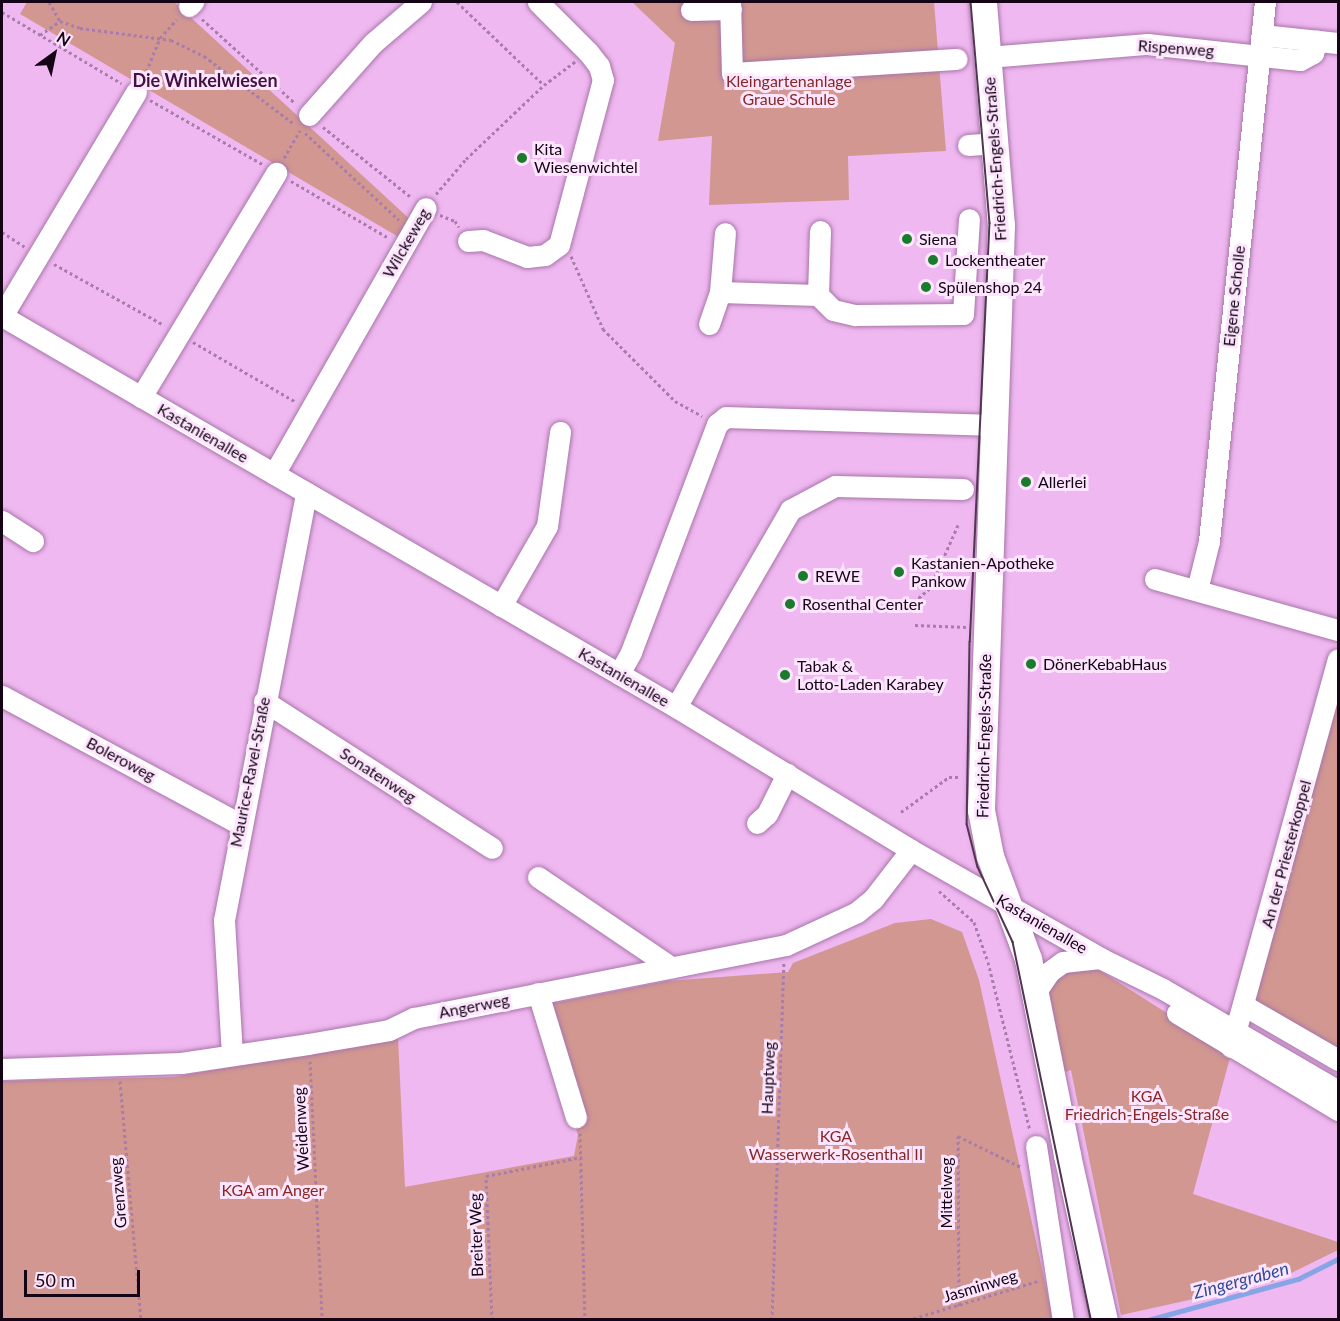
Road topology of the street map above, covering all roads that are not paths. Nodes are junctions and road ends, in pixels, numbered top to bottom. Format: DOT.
graph roads {
  1 [pos="421,2"];
  2 [pos="538,2"];
  3 [pos="983,2"];
  4 [pos="1265,2"];
  5 [pos="730,5"];
  6 [pos="691,10"];
  7 [pos="1338,43"];
  8 [pos="1261,45"];
  9 [pos="988,57"];
  10 [pos="957,59"];
  11 [pos="136,92"];
  12 [pos="305,122"];
  13 [pos="997,142"];
  14 [pos="968,146"];
  15 [pos="276,172"];
  16 [pos="426,208"];
  17 [pos="969,219"];
  18 [pos="820,231"];
  19 [pos="724,233"];
  20 [pos="468,241"];
  21 [pos="720,292"];
  22 [pos="818,295"];
  23 [pos="2,316"];
  24 [pos="710,324"];
  25 [pos="141,397"];
  26 [pos="995,425"];
  27 [pos="560,432"];
  28 [pos="274,474"];
  29 [pos="963,489"];
  30 [pos="306,493"];
  31 [pos="2,521"];
  32 [pos="33,540"];
  33 [pos="1155,579"];
  34 [pos="1197,590"];
  35 [pos="501,606"];
  36 [pos="1338,630"];
  37 [pos="1338,659"];
  38 [pos="619,674"];
  39 [pos="2,696"];
  40 [pos="264,701"];
  41 [pos="676,707"];
  42 [pos="787,774"];
  43 [pos="757,823"];
  44 [pos="240,824"];
  45 [pos="492,848"];
  46 [pos="911,850"];
  47 [pos="538,878"];
  48 [pos="1010,905"];
  49 [pos="1102,959"];
  50 [pos="671,967"];
  51 [pos="538,993"];
  52 [pos="1035,993"];
  53 [pos="1245,1006"];
  54 [pos="1234,1040"];
  55 [pos="232,1055"];
  56 [pos="1338,1060"];
  57 [pos="2,1069"];
  58 [pos="1338,1091"];
  59 [pos="1338,1110"];
  60 [pos="576,1117"];
  61 [pos="1038,1154"];
  62 [pos="1063,1320"];
  63 [pos="1104,1320"];
  1 -- 12 [label="street"];
  2 -- 20 [label="street"];
  3 -- 9 [label="main road, Friedrich-Engels-Straße"];
  4 -- 8 [label="street, Eigene Scholle"];
  5 -- 6 [label="street"];
  5 -- 10 [label="street"];
  7 -- 8 [label="street, Rispenweg"];
  8 -- 9 [label="street, Rispenweg"];
  8 -- 34 [label="street, Eigene Scholle"];
  9 -- 13 [label="main road, Friedrich-Engels-Straße"];
  11 -- 23 [label="street, Kastanienallee"];
  13 -- 14 [label="street"];
  13 -- 26 [label="main road, Friedrich-Engels-Straße"];
  15 -- 25 [label="street, Kastanienallee"];
  16 -- 28 [label="street, Wilckeweg"];
  17 -- 22 [label="street, Friedrich-Engels-Straße"];
  18 -- 22 [label="street"];
  19 -- 21 [label="street"];
  21 -- 22 [label="street"];
  21 -- 24 [label="street"];
  23 -- 25 [label="street, Kastanienallee"];
  25 -- 28 [label="street, Kastanienallee"];
  26 -- 38 [label="street"];
  26 -- 48 [label="main road, Friedrich-Engels-Straße"];
  27 -- 35 [label="street"];
  28 -- 30 [label="street, Kastanienallee"];
  29 -- 41 [label="street"];
  30 -- 35 [label="street, Kastanienallee"];
  30 -- 40 [label="street, Maurice-Ravel-Straße"];
  31 -- 32 [label="street"];
  33 -- 34 [label="street"];
  34 -- 36 [label="street"];
  35 -- 38 [label="street, Kastanienallee"];
  37 -- 53 [label="street, An der Priesterkoppel"];
  38 -- 41 [label="street, Kastanienallee"];
  39 -- 44 [label="street, Boleroweg"];
  40 -- 44 [label="street, Maurice-Ravel-Straße"];
  40 -- 45 [label="street, Sonatenweg"];
  41 -- 42 [label="street, Kastanienallee"];
  42 -- 43 [label="street"];
  42 -- 46 [label="street, Kastanienallee"];
  44 -- 55 [label="street, Maurice-Ravel-Straße"];
  46 -- 48 [label="street, Kastanienallee"];
  46 -- 50 [label="street, Angerweg"];
  47 -- 50 [label="street"];
  48 -- 49 [label="street, Kastanienallee"];
  48 -- 52 [label="main road, Friedrich-Engels-Straße"];
  49 -- 52 [label="street"];
  49 -- 54 [label="street, Kastanienallee"];
  50 -- 51 [label="street, Angerweg"];
  51 -- 55 [label="street, Angerweg"];
  51 -- 60 [label="street"];
  52 -- 63 [label="main road, Friedrich-Engels-Straße"];
  53 -- 54 [label="street, An der Priesterkoppel"];
  53 -- 56 [label="street"];
  54 -- 58 [label="street, Kastanienallee"];
  54 -- 59 [label="street, Kastanienallee"];
  55 -- 57 [label="street, Angerweg"];
  61 -- 62 [label="street"];
}
